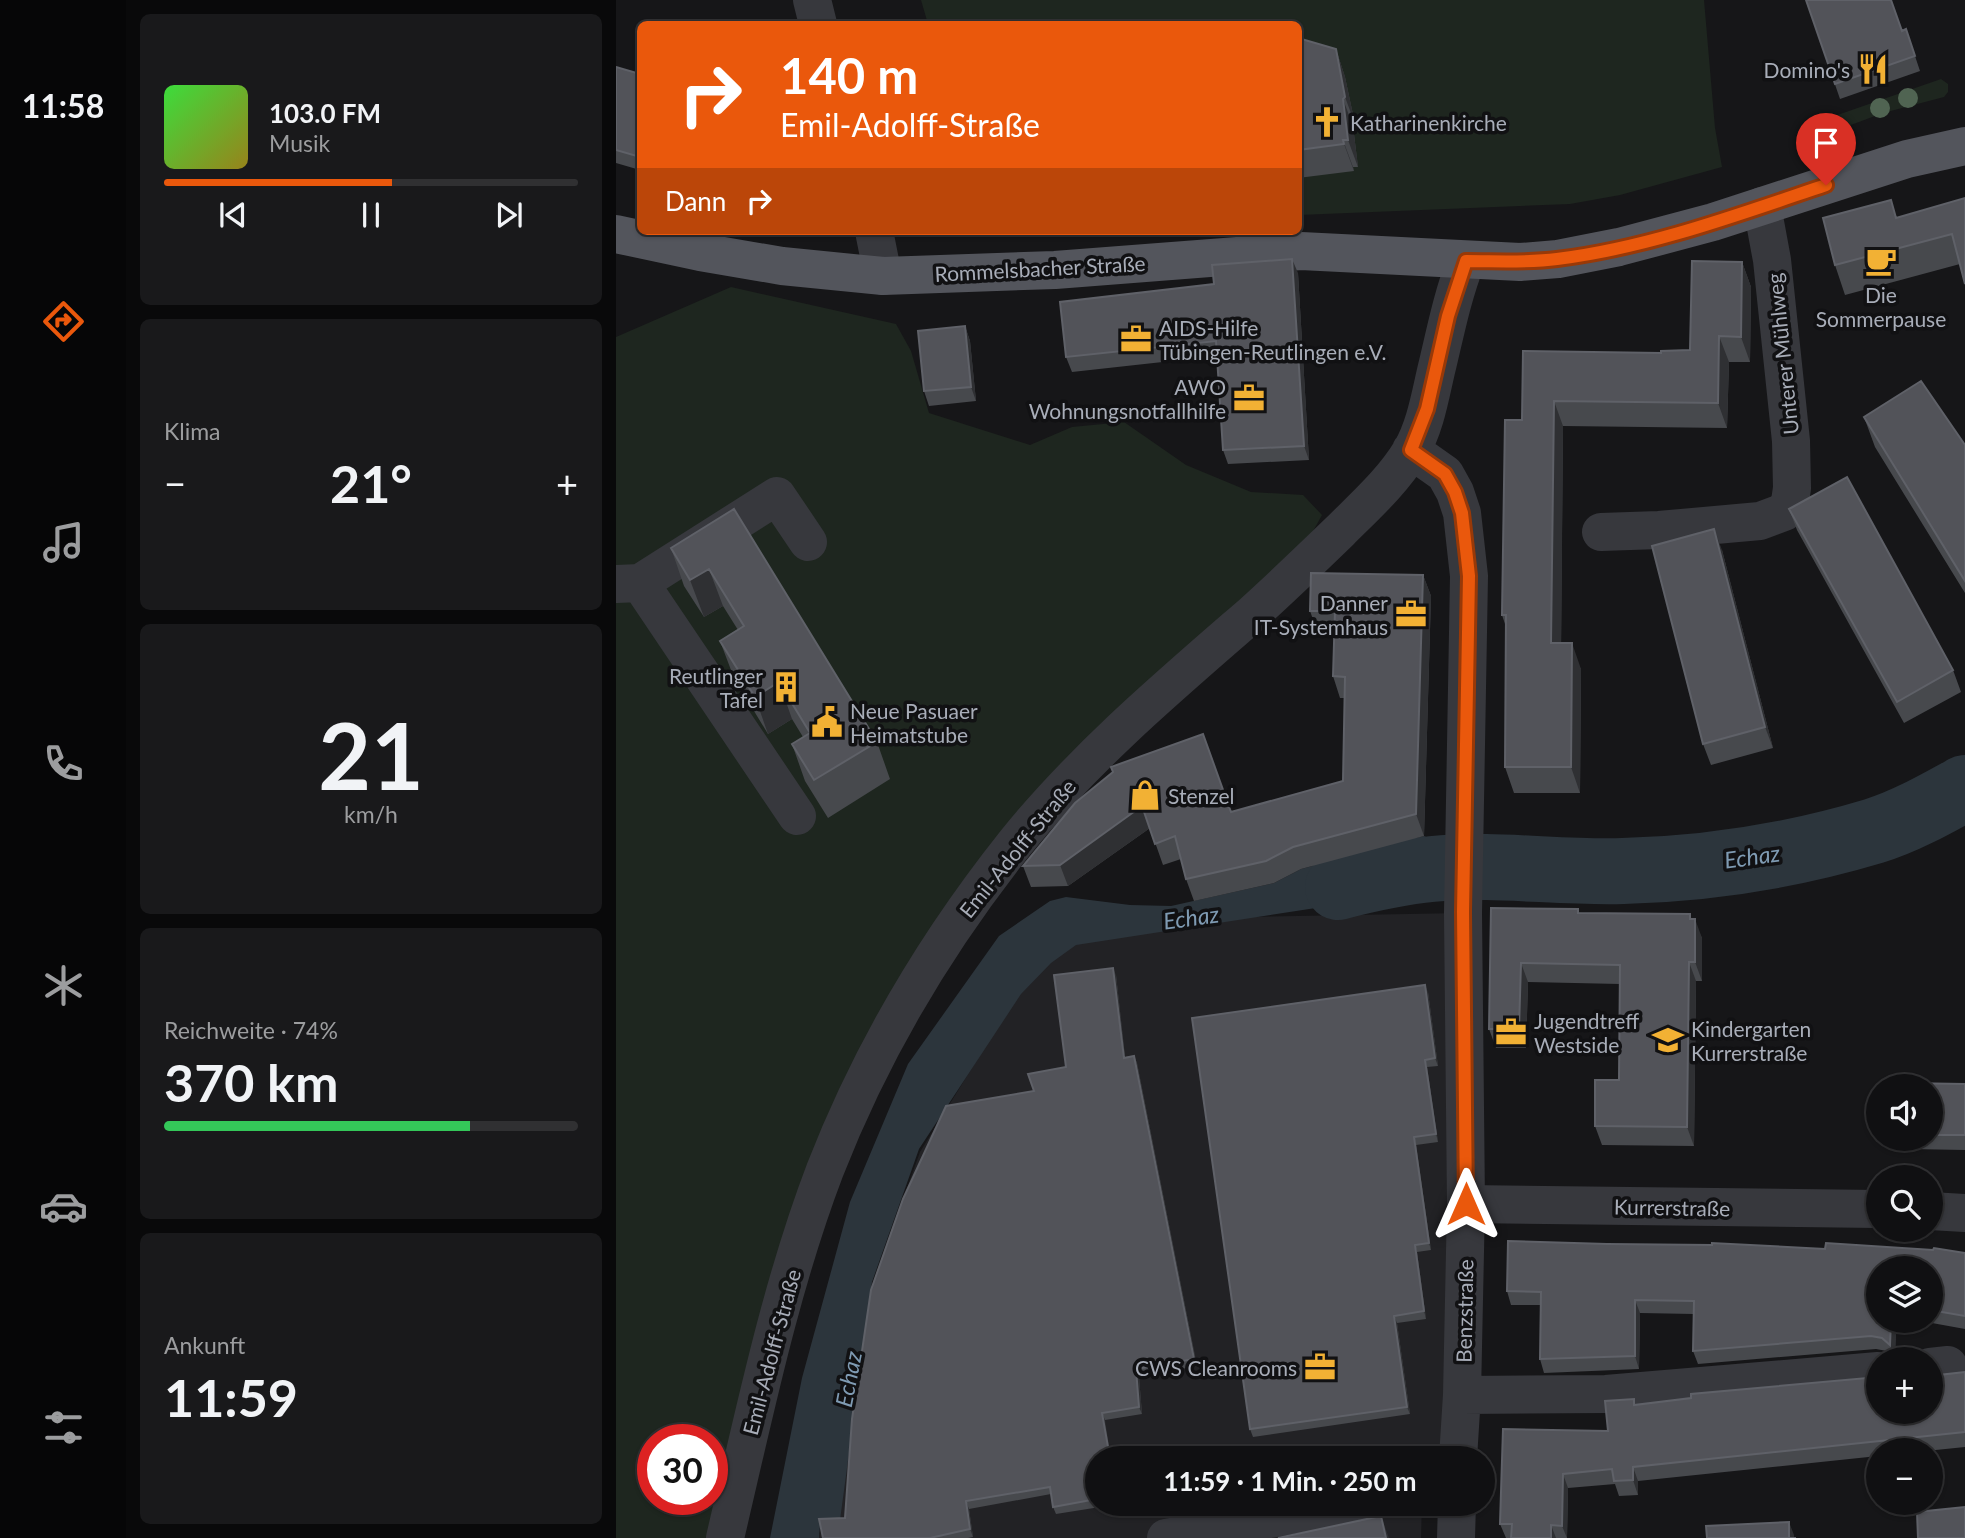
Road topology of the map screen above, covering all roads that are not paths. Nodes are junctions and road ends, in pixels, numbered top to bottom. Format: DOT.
graph roads {
  1 [pos="811,0"];
  2 [pos="817,21"];
  3 [pos="1965,146"];
  4 [pos="1762,206"];
  5 [pos="616,234"];
  6 [pos="875,235"];
  7 [pos="1466,261"];
  8 [pos="883,276"];
  9 [pos="1411,450"];
  10 [pos="1601,532"];
  11 [pos="808,542"];
  12 [pos="628,584"];
  13 [pos="797,816"];
  14 [pos="1466,1204"];
  15 [pos="1866,1209"];
  16 [pos="1943,1212"];
  17 [pos="1965,1213"];
  18 [pos="1866,1372"];
  19 [pos="1462,1395"];
  20 [pos="1459,1446"];
  21 [pos="1286,1516"];
  22 [pos="1457,1516"];
  23 [pos="725,1538"];
  24 [pos="1166,1538"];
  25 [pos="1456,1538"];
  1 -- 2 [label="street"];
  3 -- 4 [label="main road, Rommelsbacher Straße"];
  4 -- 7 [label="main road, Rommelsbacher Straße"];
  4 -- 10 [label="street, Unterer Mühlweg"];
  5 -- 8 [label="main road, Rommelsbacher Straße"];
  6 -- 8 [label="street"];
  7 -- 8 [label="main road, Rommelsbacher Straße"];
  7 -- 9 [label="street, Emil-Adolff-Straße"];
  9 -- 14 [label="street, Benzstraße"];
  9 -- 23 [label="street, Emil-Adolff-Straße"];
  11 -- 12 [label="street"];
  12 -- 13 [label="street"];
  14 -- 15 [label="street, Kurrerstraße"];
  14 -- 19 [label="street, Benzstraße"];
  16 -- 17 [label="street"];
  18 -- 19 [label="street"];
  19 -- 20 [label="street, Benzstraße"];
  21 -- 24 [label="street"];
  22 -- 25 [label="street"];
}
